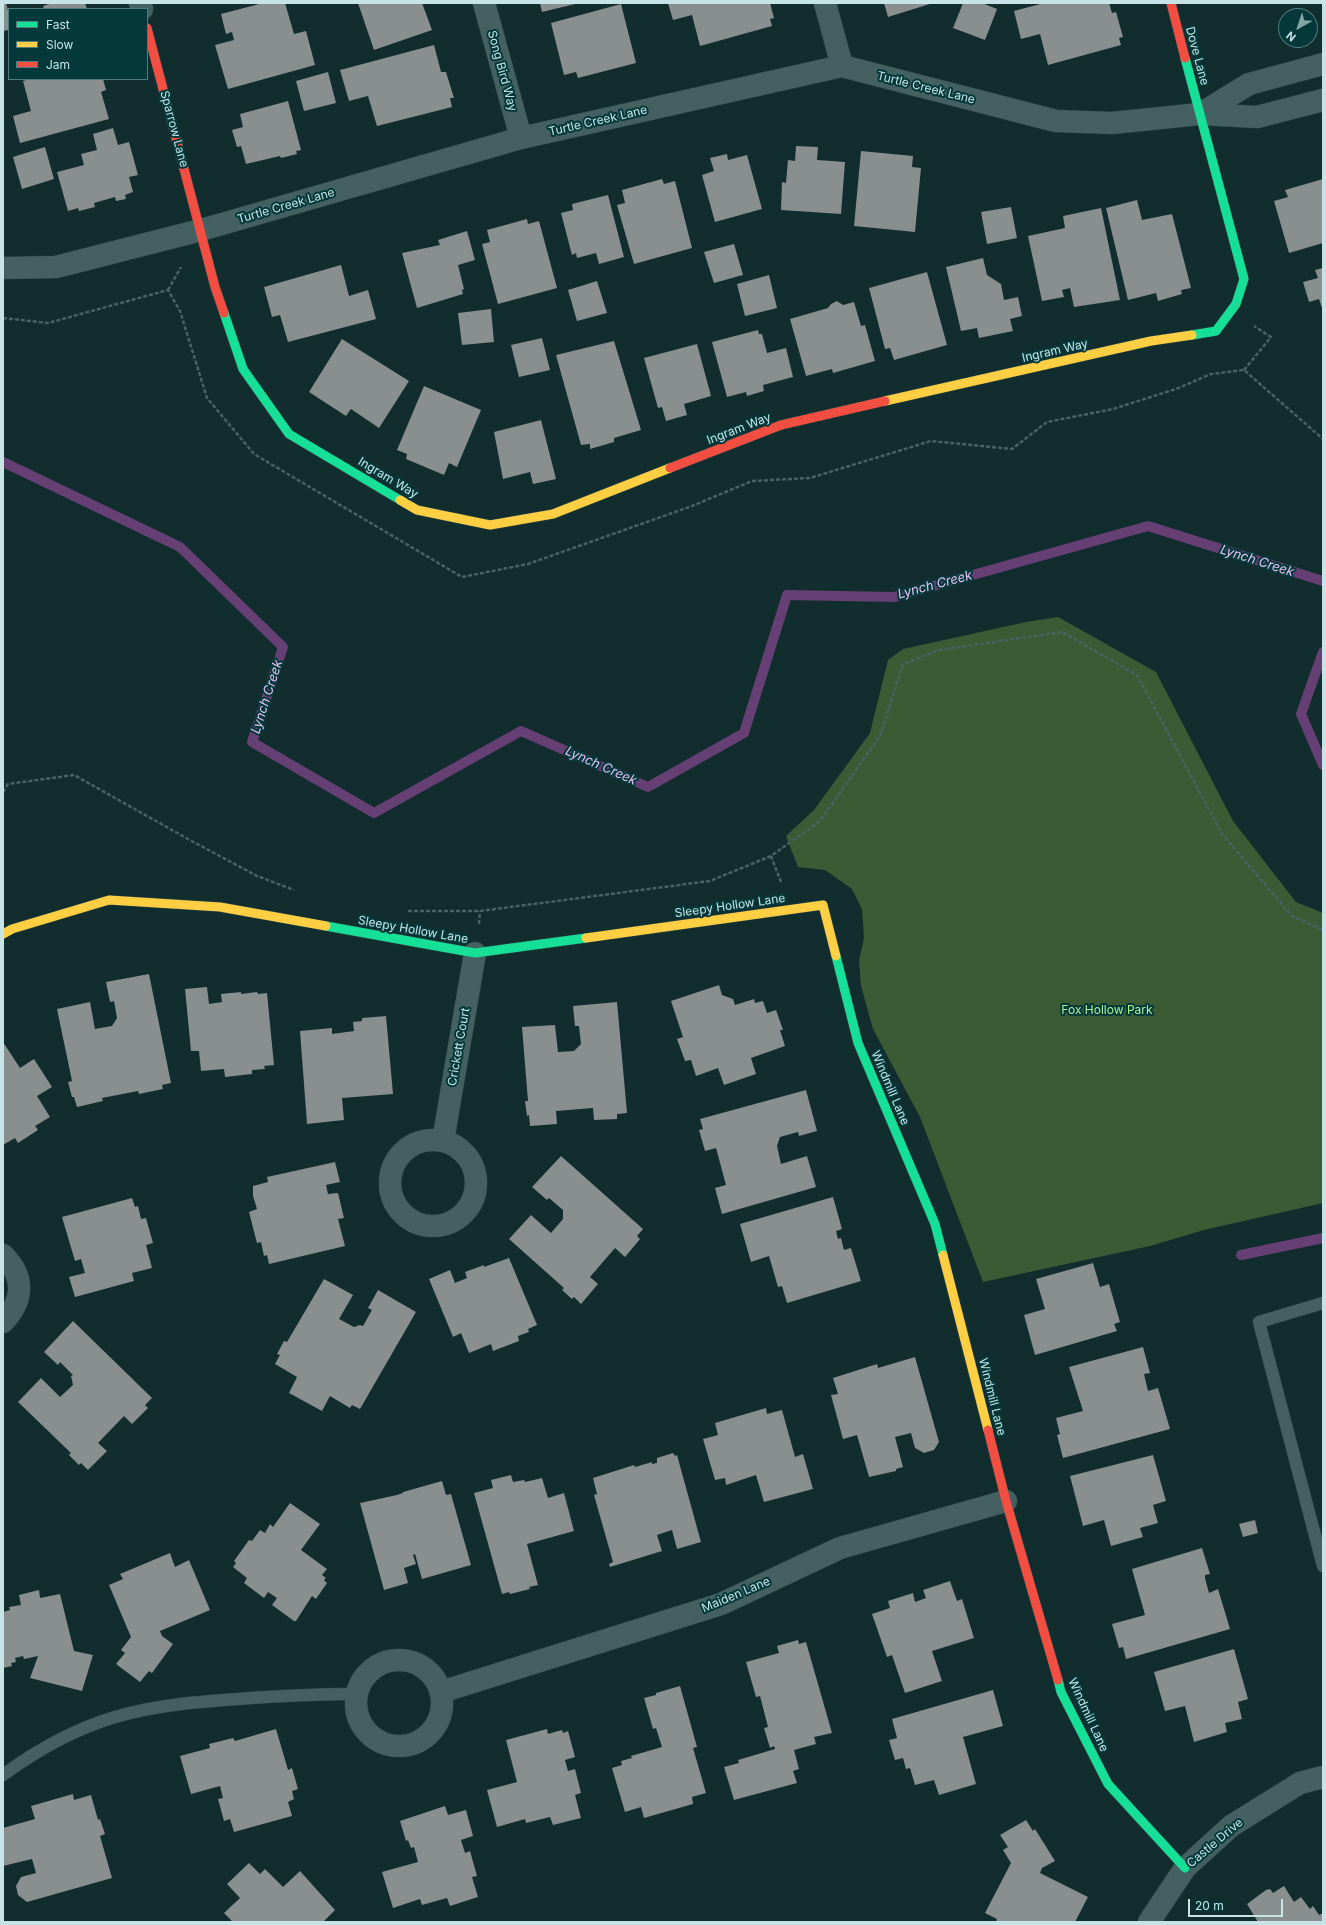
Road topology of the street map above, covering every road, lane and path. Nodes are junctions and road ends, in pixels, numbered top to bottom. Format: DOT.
graph roads {
  1 [pos="484,3"];
  2 [pos="825,3"];
  3 [pos="1170,3"];
  4 [pos="148,32"];
  5 [pos="1323,64"];
  6 [pos="842,66"];
  7 [pos="1323,100"];
  8 [pos="1200,114"];
  9 [pos="521,138"];
  10 [pos="202,230"];
  11 [pos="3,268"];
  12 [pos="1230,311"];
  13 [pos="3,318"];
  14 [pos="1244,370"];
  15 [pos="1323,439"];
  16 [pos="3,792"];
  17 [pos="297,891"];
  18 [pos="823,905"];
  19 [pos="401,911"];
  20 [pos="1323,930"];
  21 [pos="3,934"];
  22 [pos="475,953"];
  23 [pos="443,1141"];
  24 [pos="3,1256"];
  25 [pos="1323,1303"];
  26 [pos="3,1322"];
  27 [pos="1006,1501"];
  28 [pos="1323,1566"];
  29 [pos="441,1692"];
  30 [pos="356,1694"];
  31 [pos="3,1775"];
  32 [pos="1323,1777"];
  33 [pos="1185,1868"];
  34 [pos="1149,1922"];
  1 -- 9 [label="street, Song Bird Way"];
  2 -- 6 [label="street"];
  3 -- 8 [label="street, Dove Lane"];
  4 -- 10 [label="street, Sparrow Lane"];
  5 -- 8 [label="street, Turtle Creek Lane"];
  6 -- 8 [label="street, Turtle Creek Lane"];
  6 -- 9 [label="street, Turtle Creek Lane"];
  7 -- 8 [label="street, Turtle Creek Lane"];
  8 -- 12 [label="street, Ingram Way"];
  9 -- 10 [label="street, Turtle Creek Lane"];
  10 -- 11 [label="street, Turtle Creek Lane"];
  10 -- 12 [label="street, Ingram Way"];
  12 -- 14 [label="path"];
  13 -- 14 [label="path"];
  14 -- 15 [label="path"];
  16 -- 17 [label="path"];
  18 -- 22 [label="street, Sleepy Hollow Lane"];
  18 -- 27 [label="street, Windmill Lane"];
  19 -- 20 [label="path"];
  21 -- 22 [label="street, Sleepy Hollow Lane"];
  22 -- 23 [label="street, Crickett Court"];
  24 -- 26 [label="street"];
  25 -- 28 [label="lane"];
  27 -- 29 [label="street, Maiden Lane"];
  27 -- 33 [label="street, Windmill Lane"];
  29 -- 30 [label="street"];
  29 -- 30 [label="street"];
  30 -- 31 [label="lane"];
  32 -- 33 [label="street, Castle Drive"];
  33 -- 34 [label="street, Castle Drive"];
}
